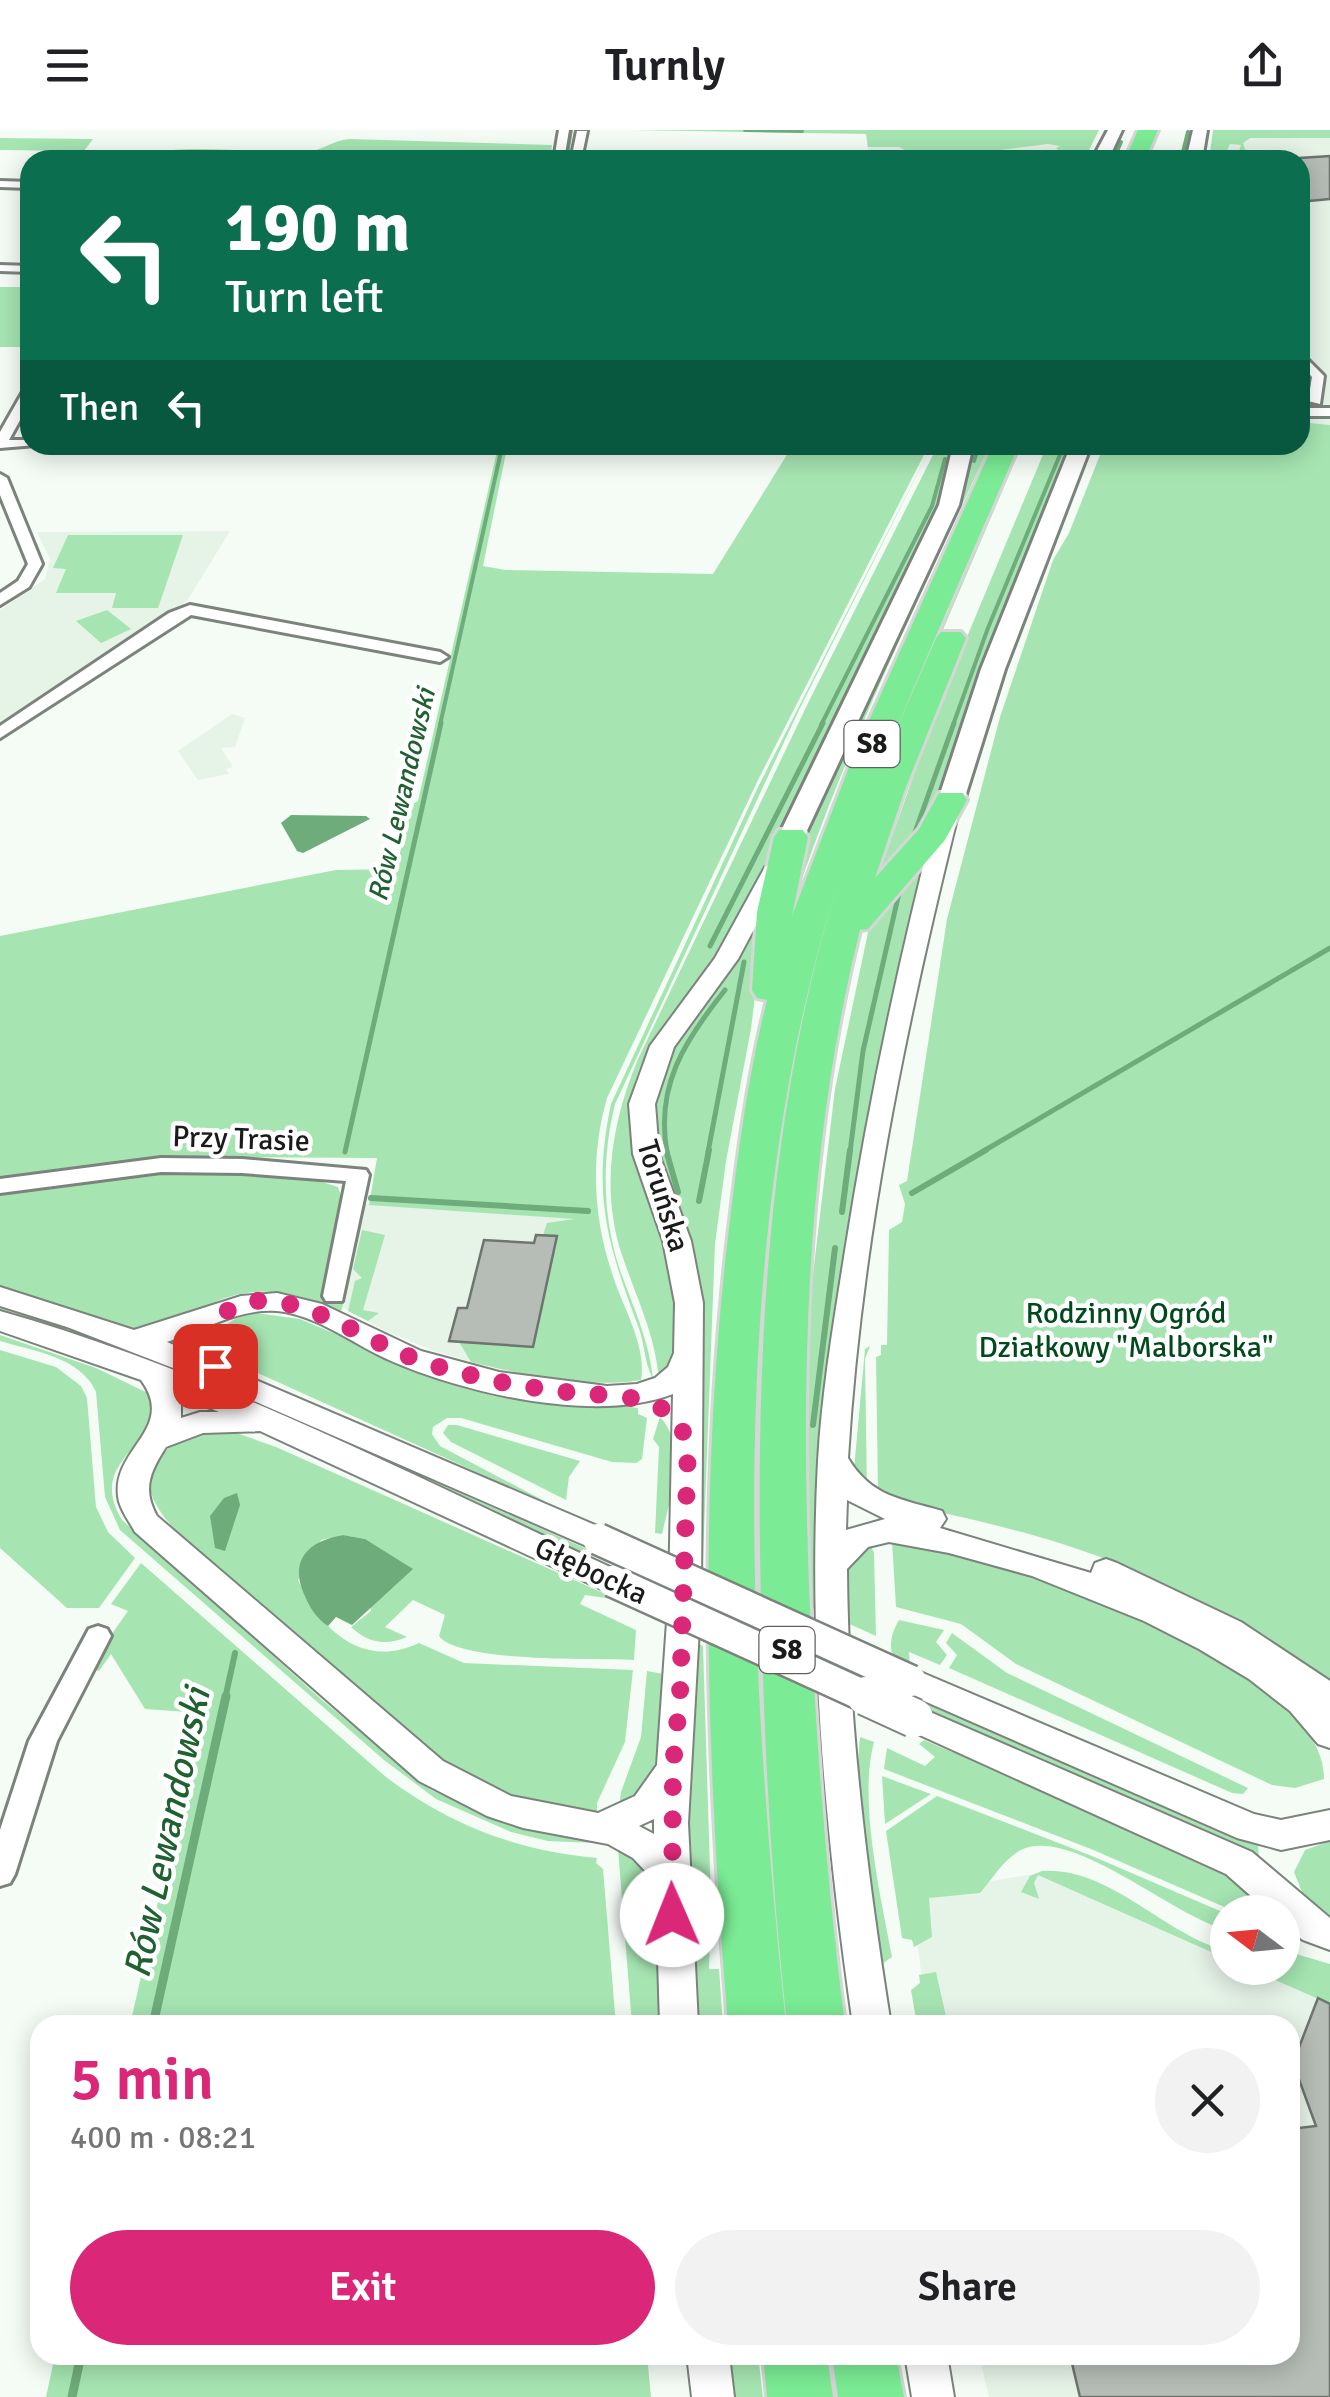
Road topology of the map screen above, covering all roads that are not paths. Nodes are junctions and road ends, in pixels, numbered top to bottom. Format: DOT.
graph roads {
  1 [pos="1310,367"];
  2 [pos="1310,396"];
  3 [pos="20,408"];
  4 [pos="0,444"];
  5 [pos="961,455"];
  6 [pos="1002,455"];
  7 [pos="1030,455"];
  8 [pos="1077,455"];
  9 [pos="0,478"];
  10 [pos="0,600"];
  11 [pos="440,656"];
  12 [pos="0,733"];
  13 [pos="951,800"];
  14 [pos="791,837"];
  15 [pos="838,947"];
  16 [pos="775,1057"];
  17 [pos="0,1186"];
  18 [pos="0,1296"];
  19 [pos="334,1296"];
  20 [pos="234,1306"];
  21 [pos="0,1321"];
  22 [pos="136,1340"];
  23 [pos="689,1344"];
  24 [pos="150,1371"];
  25 [pos="238,1382"];
  26 [pos="625,1396"];
  27 [pos="272,1427"];
  28 [pos="157,1439"];
  29 [pos="688,1447"];
  30 [pos="833,1457"];
  31 [pos="830,1571"];
  32 [pos="98,1636"];
  33 [pos="1330,1698"];
  34 [pos="1330,1734"];
  35 [pos="673,1766"];
  36 [pos="1318,1824"];
  37 [pos="604,1826"];
  38 [pos="0,1874"];
  39 [pos="671,1890"];
  40 [pos="1277,1895"];
  41 [pos="1278,1895"];
  42 [pos="1300,1920"];
  43 [pos="1330,1934"];
  44 [pos="678,2015"];
  45 [pos="756,2015"];
  46 [pos="815,2015"];
  47 [pos="871,2015"];
  48 [pos="709,2365"];
  49 [pos="795,2365"];
  50 [pos="866,2365"];
  51 [pos="928,2365"];
  52 [pos="713,2397"];
  53 [pos="800,2397"];
  54 [pos="871,2397"];
  55 [pos="933,2397"];
  1 -- 2 [label="street"];
  3 -- 4 [label="street"];
  5 -- 14 [label="main road, Toruńska"];
  6 -- 16 [label="highway, S8"];
  7 -- 15 [label="highway, S8"];
  8 -- 13 [label="main road"];
  9 -- 10 [label="street"];
  11 -- 12 [label="street"];
  13 -- 15 [label="highway"];
  13 -- 30 [label="street"];
  14 -- 16 [label="highway"];
  14 -- 23 [label="street, Toruńska"];
  15 -- 46 [label="highway, S8"];
  16 -- 45 [label="highway, S8"];
  17 -- 19 [label="street, Przy Trasie"];
  18 -- 22 [label="street, Głębocka"];
  20 -- 22 [label="street"];
  20 -- 25 [label="street"];
  20 -- 26 [label="street"];
  21 -- 24 [label="street, Głębocka"];
  22 -- 25 [label="street, Głębocka"];
  23 -- 26 [label="street"];
  23 -- 29 [label="street, Toruńska"];
  24 -- 27 [label="street, Głębocka"];
  24 -- 28 [label="street"];
  25 -- 36 [label="street, Głębocka, bridge"];
  26 -- 29 [label="street"];
  27 -- 28 [label="street"];
  27 -- 40 [label="street, Głębocka, bridge"];
  28 -- 37 [label="street"];
  29 -- 35 [label="street, Toruńska"];
  30 -- 31 [label="street"];
  30 -- 33 [label="street"];
  31 -- 34 [label="street"];
  31 -- 47 [label="street"];
  32 -- 38 [label="street"];
  35 -- 37 [label="street"];
  35 -- 39 [label="street, Toruńska"];
  36 -- 41 [label="street, Głębocka"];
  37 -- 39 [label="street"];
  39 -- 44 [label="street, Toruńska"];
  42 -- 43 [label="street, Głębocka"];
  48 -- 52 [label="street"];
  49 -- 53 [label="highway"];
  50 -- 54 [label="highway"];
  51 -- 55 [label="street"];
}
